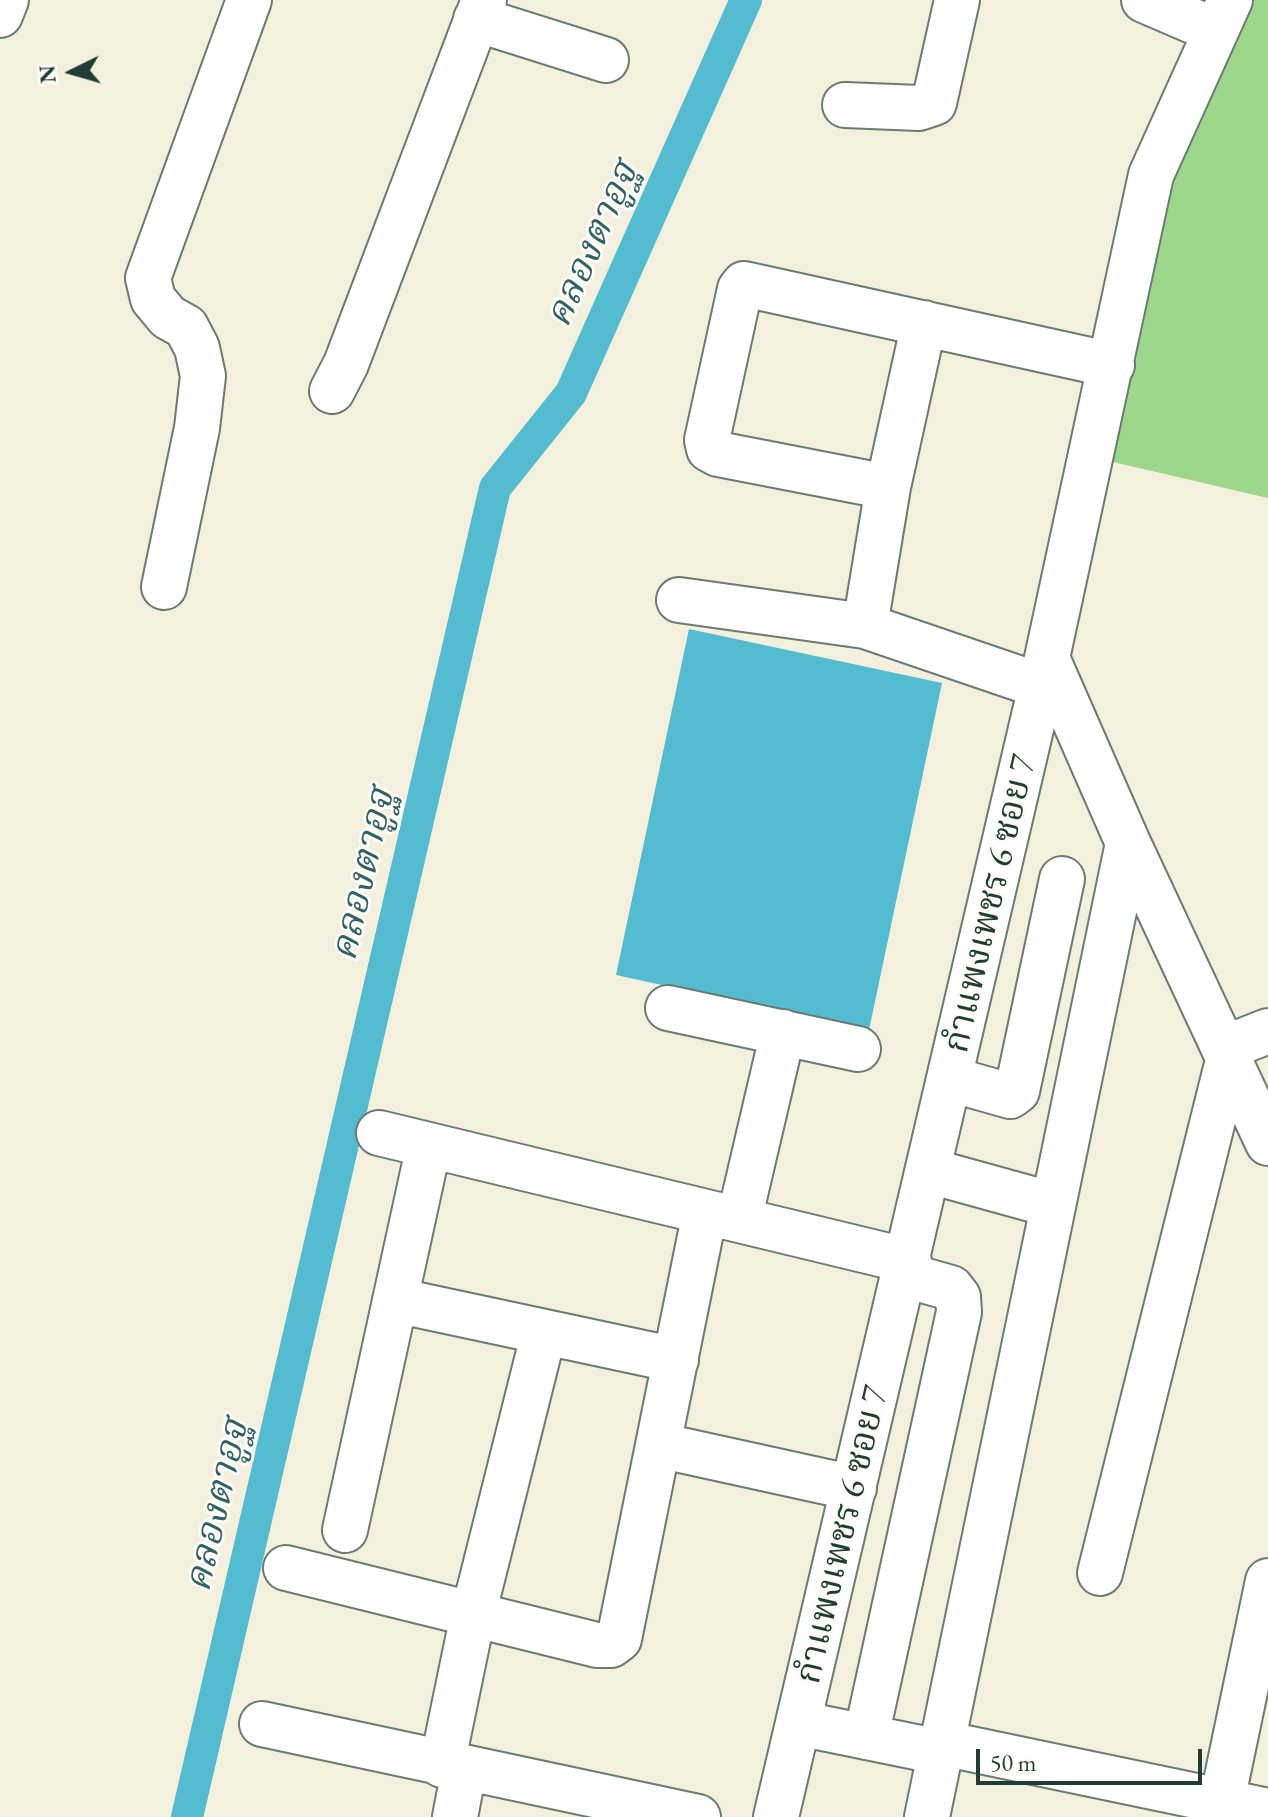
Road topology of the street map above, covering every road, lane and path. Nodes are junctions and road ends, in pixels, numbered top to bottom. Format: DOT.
graph roads {
  1 [pos="6,0"];
  2 [pos="249,0"];
  3 [pos="957,0"];
  4 [pos="1144,0"];
  5 [pos="480,10"];
  6 [pos="0,15"];
  7 [pos="1223,16"];
  8 [pos="606,60"];
  9 [pos="845,105"];
  10 [pos="924,323"];
  11 [pos="1112,365"];
  12 [pos="332,391"];
  13 [pos="888,487"];
  14 [pos="164,587"];
  15 [pos="679,600"];
  16 [pos="865,626"];
  17 [pos="1044,672"];
  18 [pos="1128,843"];
  19 [pos="1062,879"];
  20 [pos="668,1008"];
  21 [pos="1268,1031"];
  22 [pos="783,1032"];
  23 [pos="858,1049"];
  24 [pos="1227,1052"];
  25 [pos="950,1079"];
  26 [pos="379,1133"];
  27 [pos="1268,1143"];
  28 [pos="429,1145"];
  29 [pos="930,1171"];
  30 [pos="1053,1205"];
  31 [pos="722,1216"];
  32 [pos="907,1268"];
  33 [pos="395,1300"];
  34 [pos="544,1332"];
  35 [pos="676,1360"];
  36 [pos="658,1445"];
  37 [pos="854,1488"];
  38 [pos="345,1530"];
  39 [pos="286,1568"];
  40 [pos="1100,1573"];
  41 [pos="1268,1581"];
  42 [pos="473,1615"];
  43 [pos="798,1723"];
  44 [pos="262,1724"];
  45 [pos="866,1737"];
  46 [pos="941,1747"];
  47 [pos="453,1767"];
  48 [pos="1222,1801"];
  49 [pos="620,1809"];
  50 [pos="1268,1811"];
  51 [pos="455,1817"];
  52 [pos="698,1817"];
  53 [pos="776,1817"];
  54 [pos="927,1817"];
  1 -- 6 [label="street"];
  2 -- 14 [label="street"];
  3 -- 9 [label="street"];
  4 -- 7 [label="street"];
  5 -- 8 [label="street"];
  5 -- 12 [label="street"];
  7 -- 11 [label="street, กำแพงเพชร 6 ซอย 7"];
  10 -- 11 [label="street"];
  10 -- 13 [label="street"];
  10 -- 13 [label="street"];
  11 -- 17 [label="street, กำแพงเพชร 6 ซอย 7"];
  13 -- 16 [label="street"];
  15 -- 16 [label="street"];
  16 -- 17 [label="street"];
  17 -- 18 [label="street"];
  17 -- 25 [label="street, กำแพงเพชร 6 ซอย 7"];
  18 -- 24 [label="street"];
  18 -- 30 [label="street"];
  19 -- 25 [label="street"];
  20 -- 22 [label="street"];
  21 -- 24 [label="street"];
  22 -- 23 [label="street"];
  22 -- 31 [label="street"];
  24 -- 27 [label="street"];
  24 -- 40 [label="street"];
  25 -- 29 [label="street, กำแพงเพชร 6 ซอย 7"];
  26 -- 28 [label="street"];
  28 -- 31 [label="street"];
  28 -- 33 [label="street"];
  29 -- 30 [label="street"];
  29 -- 32 [label="street, กำแพงเพชร 6 ซอย 7"];
  30 -- 46 [label="street"];
  31 -- 32 [label="street"];
  31 -- 35 [label="street"];
  32 -- 37 [label="street, กำแพงเพชร 6 ซอย 7"];
  32 -- 45 [label="street"];
  33 -- 34 [label="street"];
  33 -- 38 [label="street"];
  34 -- 35 [label="street"];
  34 -- 42 [label="street"];
  35 -- 36 [label="street"];
  36 -- 37 [label="street"];
  36 -- 42 [label="street"];
  37 -- 43 [label="street, กำแพงเพชร 6 ซอย 7"];
  39 -- 42 [label="street"];
  41 -- 48 [label="street"];
  42 -- 47 [label="street"];
  43 -- 45 [label="street"];
  43 -- 53 [label="street, กำแพงเพชร 6 ซอย 7"];
  44 -- 47 [label="street"];
  45 -- 46 [label="street"];
  46 -- 48 [label="street"];
  46 -- 54 [label="street"];
  47 -- 49 [label="street"];
  47 -- 51 [label="street"];
  48 -- 50 [label="street"];
  49 -- 52 [label="street"];
}
